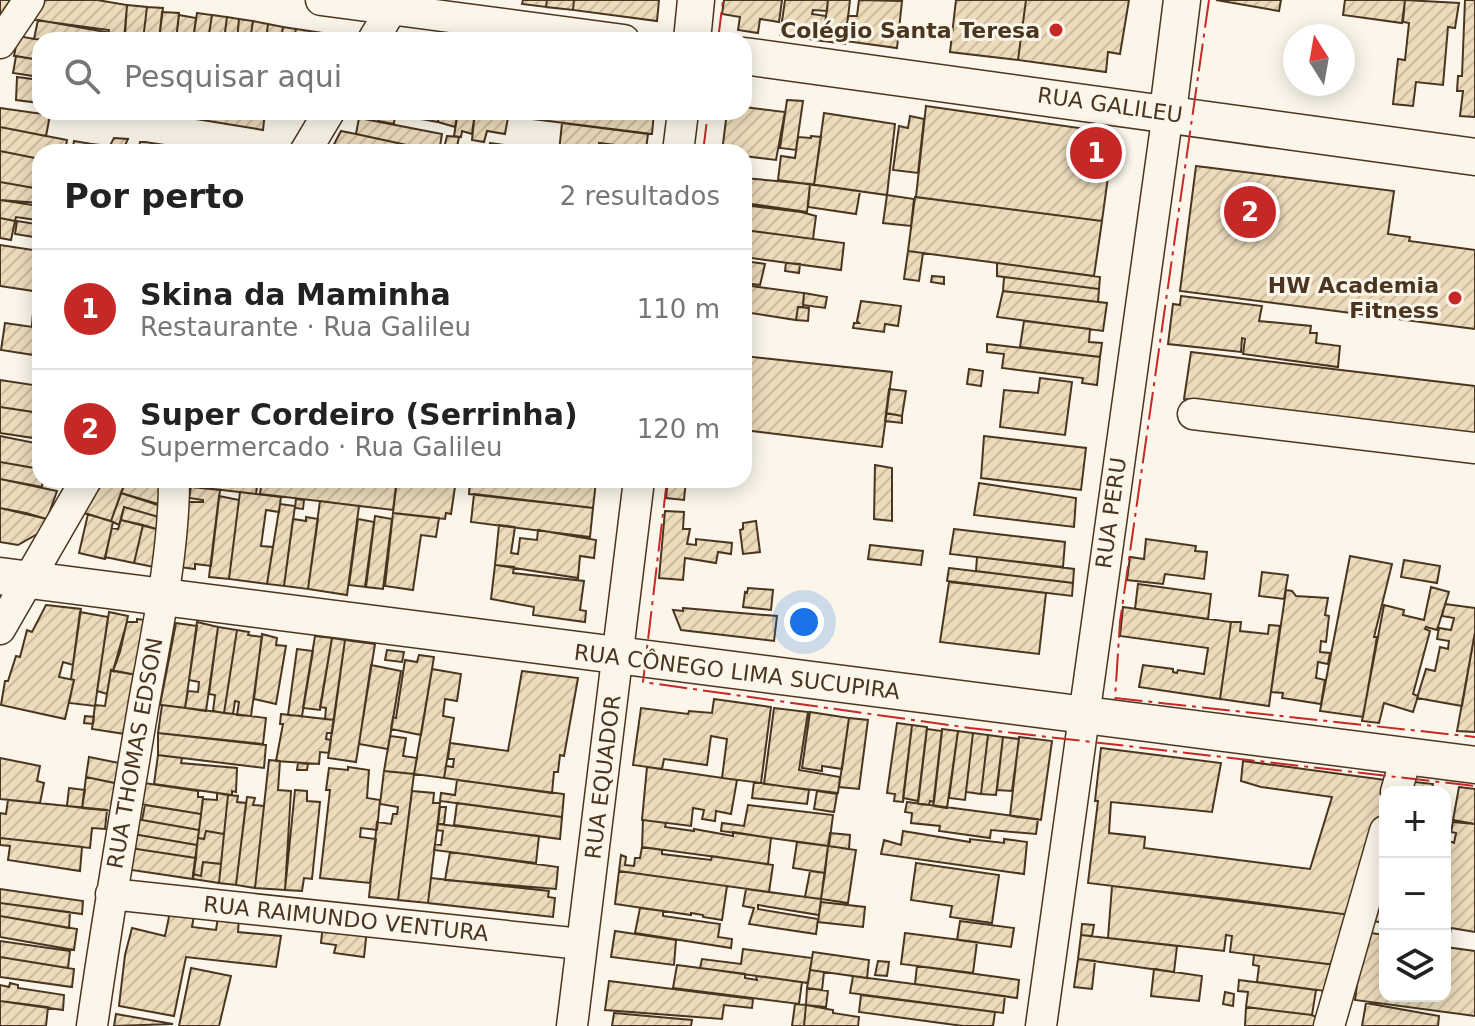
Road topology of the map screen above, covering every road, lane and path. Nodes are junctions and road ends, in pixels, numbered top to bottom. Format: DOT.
graph roads {
  1 [pos="29,0"];
  2 [pos="321,0"];
  3 [pos="696,0"];
  4 [pos="1182,0"];
  5 [pos="391,10"];
  6 [pos="378,32"];
  7 [pos="562,32"];
  8 [pos="693,32"];
  9 [pos="0,43"];
  10 [pos="752,57"];
  11 [pos="1168,112"];
  12 [pos="324,120"];
  13 [pos="682,120"];
  14 [pos="310,144"];
  15 [pos="679,144"];
  16 [pos="1475,157"];
  17 [pos="1193,414"];
  18 [pos="1475,448"];
  19 [pos="80,488"];
  20 [pos="174,488"];
  21 [pos="638,488"];
  22 [pos="14,578"];
  23 [pos="163,597"];
  24 [pos="0,629"];
  25 [pos="618,656"];
  26 [pos="1082,716"];
  27 [pos="1475,765"];
  28 [pos="1401,775"];
  29 [pos="1379,852"];
  30 [pos="111,894"];
  31 [pos="581,944"];
  32 [pos="92,1026"];
  33 [pos="572,1026"];
  34 [pos="1041,1026"];
  35 [pos="1329,1026"];
  1 -- 9 [label="street"];
  2 -- 5 [label="street"];
  3 -- 8 [label="street"];
  4 -- 11 [label="street, RUA PERU"];
  5 -- 6 [label="street"];
  5 -- 7 [label="street"];
  10 -- 11 [label="street, RUA GALILEU"];
  11 -- 16 [label="street, RUA GALILEU"];
  11 -- 26 [label="street, RUA PERU"];
  12 -- 14 [label="street"];
  13 -- 15 [label="street"];
  17 -- 18 [label="street"];
  19 -- 22 [label="street"];
  20 -- 23 [label="street, RUA THOMAS EDSON"];
  21 -- 25 [label="street, RUA EQUADOR"];
  22 -- 23 [label="street, RUA CÔNEGO LIMA SUCUPIRA"];
  22 -- 24 [label="street"];
  23 -- 25 [label="street, RUA CÔNEGO LIMA SUCUPIRA"];
  23 -- 30 [label="street, RUA THOMAS EDSON"];
  25 -- 26 [label="street, RUA CÔNEGO LIMA SUCUPIRA"];
  25 -- 31 [label="street, RUA EQUADOR"];
  26 -- 28 [label="street, RUA CÔNEGO LIMA SUCUPIRA"];
  26 -- 34 [label="street, RUA PERU"];
  27 -- 28 [label="street, RUA CÔNEGO LIMA SUCUPIRA"];
  29 -- 35 [label="street"];
  30 -- 31 [label="street, RUA RAIMUNDO VENTURA"];
  30 -- 32 [label="street, RUA THOMAS EDSON"];
  31 -- 33 [label="street, RUA EQUADOR"];
}
